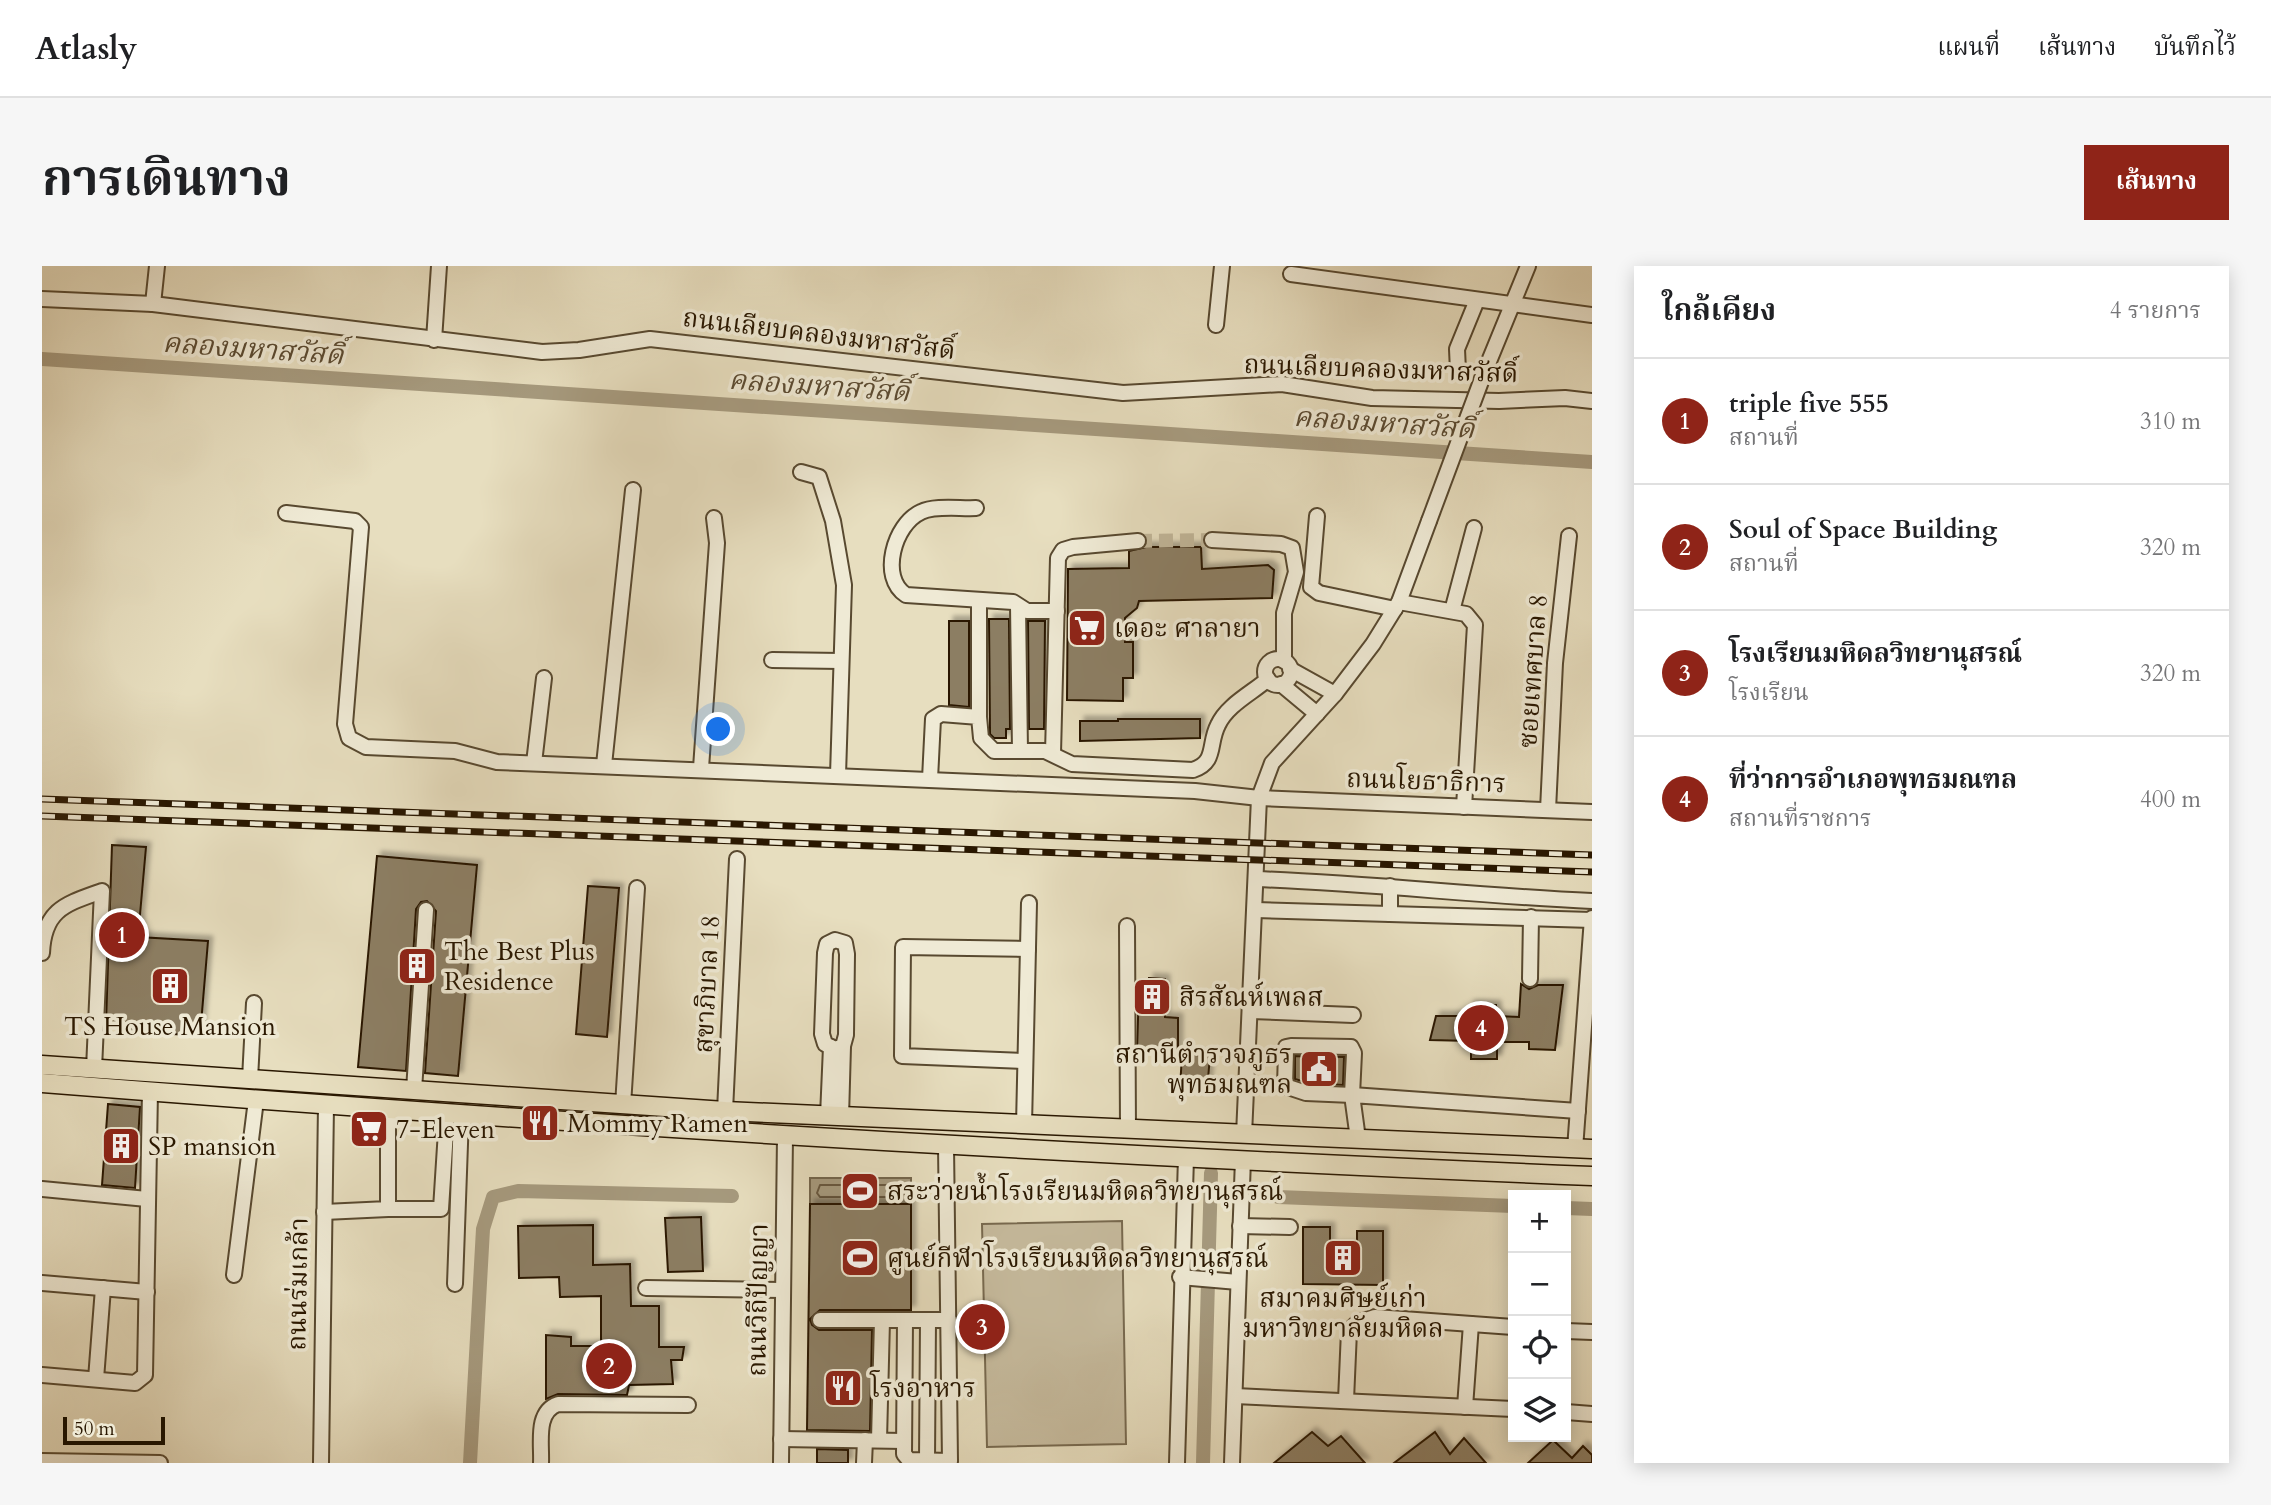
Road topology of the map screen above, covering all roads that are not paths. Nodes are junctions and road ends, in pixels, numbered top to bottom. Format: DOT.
graph roads {
  1 [pos="157,266"];
  2 [pos="439,266"];
  3 [pos="1222,266"];
  4 [pos="1528,266"];
  5 [pos="1291,274"];
  6 [pos="42,299"];
  7 [pos="1477,300"];
  8 [pos="153,304"];
  9 [pos="1511,306"];
  10 [pos="1592,315"];
  11 [pos="1216,325"];
  12 [pos="434,340"];
  13 [pos="1458,371"];
  14 [pos="1592,401"];
  15 [pos="801,472"];
  16 [pos="633,491"];
  17 [pos="976,508"];
  18 [pos="286,513"];
  19 [pos="1317,516"];
  20 [pos="714,518"];
  21 [pos="1474,528"];
  22 [pos="1569,536"];
  23 [pos="1212,540"];
  24 [pos="1138,541"];
  25 [pos="979,602"];
  26 [pos="1018,606"];
  27 [pos="1397,606"];
  28 [pos="1057,611"];
  29 [pos="1452,611"];
  30 [pos="772,660"];
  31 [pos="841,661"];
  32 [pos="1287,665"];
  33 [pos="544,678"];
  34 [pos="1274,682"];
  35 [pos="1335,694"];
  36 [pos="1317,714"];
  37 [pos="979,718"];
  38 [pos="1020,751"];
  39 [pos="1053,753"];
  40 [pos="534,763"];
  41 [pos="604,765"];
  42 [pos="701,768"];
  43 [pos="838,775"];
  44 [pos="930,779"];
  45 [pos="1259,798"];
  46 [pos="1464,807"];
  47 [pos="1548,810"];
  48 [pos="1592,812"];
  49 [pos="737,859"];
  50 [pos="1256,879"];
  51 [pos="1390,886"];
  52 [pos="637,888"];
  53 [pos="1592,901"];
  54 [pos="1029,903"];
  55 [pos="426,910"];
  56 [pos="1256,910"];
  57 [pos="1390,914"];
  58 [pos="1531,917"];
  59 [pos="1592,919"];
  60 [pos="1127,926"];
  61 [pos="1028,949"];
  62 [pos="42,953"];
  63 [pos="1530,979"];
  64 [pos="254,1003"];
  65 [pos="1251,1011"];
  66 [pos="1353,1015"];
  67 [pos="837,1046"];
  68 [pos="1025,1060"];
  69 [pos="42,1065"];
  70 [pos="94,1069"];
  71 [pos="151,1073"];
  72 [pos="250,1079"];
  73 [pos="42,1083"];
  74 [pos="414,1090"];
  75 [pos="150,1091"];
  76 [pos="1352,1095"];
  77 [pos="256,1100"];
  78 [pos="326,1105"];
  79 [pos="623,1105"];
  80 [pos="388,1110"];
  81 [pos="725,1111"];
  82 [pos="1578,1111"];
  83 [pos="454,1115"];
  84 [pos="834,1116"];
  85 [pos="1024,1125"];
  86 [pos="1128,1129"];
  87 [pos="1244,1135"];
  88 [pos="785,1137"];
  89 [pos="1358,1139"];
  90 [pos="946,1146"];
  91 [pos="1584,1149"];
  92 [pos="1185,1157"];
  93 [pos="1243,1159"];
  94 [pos="1583,1175"];
  95 [pos="42,1189"];
  96 [pos="147,1199"];
  97 [pos="388,1209"];
  98 [pos="324,1212"];
  99 [pos="1240,1226"];
  100 [pos="1290,1227"];
  101 [pos="234,1275"];
  102 [pos="1180,1277"];
  103 [pos="1238,1282"];
  104 [pos="42,1283"];
  105 [pos="456,1284"];
  106 [pos="103,1288"];
  107 [pos="646,1288"];
  108 [pos="783,1290"];
  109 [pos="148,1292"];
  110 [pos="820,1320"];
  111 [pos="882,1320"];
  112 [pos="905,1320"];
  113 [pos="928,1320"];
  114 [pos="949,1320"];
  115 [pos="1471,1324"];
  116 [pos="1508,1327"];
  117 [pos="1571,1331"];
  118 [pos="1592,1332"];
  119 [pos="42,1375"];
  120 [pos="96,1380"];
  121 [pos="1235,1396"];
  122 [pos="1346,1400"];
  123 [pos="688,1405"];
  124 [pos="1465,1407"];
  125 [pos="1508,1409"];
  126 [pos="1571,1412"];
  127 [pos="1592,1413"];
  128 [pos="781,1439"];
  129 [pos="872,1440"];
  130 [pos="904,1441"];
  131 [pos="927,1460"];
  132 [pos="42,1461"];
  133 [pos="160,1463"];
  134 [pos="321,1463"];
  135 [pos="541,1463"];
  136 [pos="781,1463"];
  137 [pos="864,1463"];
  138 [pos="1177,1463"];
  139 [pos="1232,1463"];
  1 -- 8 [label="street"];
  2 -- 12 [label="street"];
  3 -- 11 [label="street"];
  4 -- 9 [label="street"];
  5 -- 7 [label="street"];
  6 -- 8 [label="street, ถนนเลียบคลองมหาสวัสดิ์"];
  7 -- 9 [label="street"];
  7 -- 13 [label="street"];
  8 -- 12 [label="street, ถนนเลียบคลองมหาสวัสดิ์"];
  9 -- 10 [label="street"];
  9 -- 27 [label="street, bridge"];
  12 -- 14 [label="street, ถนนเลียบคลองมหาสวัสดิ์"];
  15 -- 31 [label="street"];
  16 -- 41 [label="street"];
  17 -- 25 [label="street"];
  18 -- 40 [label="street, ถนนโยธาธิการ"];
  19 -- 27 [label="street"];
  20 -- 42 [label="street"];
  21 -- 29 [label="street"];
  22 -- 47 [label="street, ซอยเทศบาล 8"];
  23 -- 32 [label="street"];
  24 -- 28 [label="street"];
  25 -- 26 [label="street"];
  25 -- 37 [label="street"];
  26 -- 28 [label="street"];
  26 -- 38 [label="street"];
  27 -- 29 [label="street"];
  27 -- 35 [label="street"];
  28 -- 39 [label="street"];
  29 -- 46 [label="street"];
  30 -- 31 [label="street"];
  31 -- 43 [label="street"];
  32 -- 34 [label="street"];
  32 -- 34 [label="street"];
  32 -- 35 [label="street"];
  33 -- 40 [label="street"];
  34 -- 36 [label="street"];
  34 -- 39 [label="street"];
  35 -- 36 [label="street"];
  36 -- 45 [label="street"];
  37 -- 38 [label="street"];
  37 -- 44 [label="street"];
  38 -- 39 [label="street"];
  40 -- 41 [label="street, ถนนโยธาธิการ"];
  41 -- 42 [label="street, ถนนโยธาธิการ"];
  42 -- 43 [label="street, ถนนโยธาธิการ"];
  43 -- 44 [label="street, ถนนโยธาธิการ"];
  44 -- 45 [label="street, ถนนโยธาธิการ"];
  45 -- 46 [label="street, ถนนโยธาธิการ"];
  45 -- 50 [label="street"];
  46 -- 47 [label="street, ถนนโยธาธิการ"];
  47 -- 48 [label="street, ถนนโยธาธิการ"];
  49 -- 81 [label="street, สุขาภิบาล 18"];
  50 -- 51 [label="street"];
  50 -- 56 [label="street"];
  51 -- 53 [label="street"];
  51 -- 57 [label="street"];
  52 -- 79 [label="street"];
  54 -- 61 [label="street"];
  55 -- 74 [label="street"];
  56 -- 57 [label="street"];
  56 -- 65 [label="street"];
  57 -- 58 [label="street"];
  58 -- 59 [label="street"];
  58 -- 63 [label="street"];
  59 -- 82 [label="street"];
  60 -- 86 [label="street"];
  61 -- 68 [label="street"];
  61 -- 68 [label="street"];
  62 -- 70 [label="street"];
  64 -- 72 [label="street"];
  65 -- 66 [label="street"];
  65 -- 87 [label="street"];
  67 -- 67 [label="street"];
  67 -- 84 [label="street"];
  68 -- 85 [label="street"];
  69 -- 70 [label="main road"];
  70 -- 71 [label="main road"];
  71 -- 72 [label="main road"];
  71 -- 75 [label="main road"];
  72 -- 74 [label="main road"];
  73 -- 75 [label="main road"];
  74 -- 79 [label="main road"];
  75 -- 77 [label="main road"];
  75 -- 96 [label="street"];
  76 -- 76 [label="street"];
  76 -- 82 [label="street"];
  76 -- 89 [label="street"];
  77 -- 78 [label="main road"];
  77 -- 101 [label="street"];
  78 -- 80 [label="main road"];
  78 -- 98 [label="street, ถนนร่มเกล้า"];
  79 -- 81 [label="main road"];
  80 -- 83 [label="main road"];
  80 -- 97 [label="street"];
  81 -- 84 [label="main road"];
  82 -- 91 [label="street"];
  83 -- 88 [label="main road"];
  83 -- 97 [label="street"];
  83 -- 105 [label="street"];
  84 -- 85 [label="main road"];
  85 -- 86 [label="main road"];
  86 -- 87 [label="main road"];
  87 -- 89 [label="main road"];
  87 -- 93 [label="main road"];
  88 -- 90 [label="main road"];
  88 -- 108 [label="street, ถนนวิถีปัญญา"];
  89 -- 91 [label="main road"];
  90 -- 92 [label="main road"];
  90 -- 114 [label="street"];
  91 -- 94 [label="main road"];
  92 -- 93 [label="main road"];
  92 -- 102 [label="street"];
  93 -- 94 [label="main road"];
  93 -- 99 [label="street"];
  95 -- 96 [label="street"];
  96 -- 109 [label="street"];
  97 -- 98 [label="street"];
  98 -- 134 [label="street, ถนนร่มเกล้า"];
  99 -- 100 [label="street"];
  99 -- 103 [label="street"];
  102 -- 103 [label="street"];
  102 -- 138 [label="street"];
  103 -- 121 [label="street"];
  104 -- 106 [label="street"];
  106 -- 109 [label="street"];
  106 -- 120 [label="street"];
  107 -- 108 [label="street"];
  108 -- 128 [label="street, ถนนวิถีปัญญา"];
  109 -- 120 [label="street"];
  110 -- 111 [label="street"];
  111 -- 112 [label="street"];
  111 -- 129 [label="street"];
  112 -- 113 [label="street"];
  112 -- 130 [label="street"];
  113 -- 114 [label="street"];
  113 -- 131 [label="street"];
  114 -- 131 [label="street"];
  115 -- 116 [label="street"];
  115 -- 122 [label="street"];
  115 -- 124 [label="street"];
  117 -- 118 [label="street"];
  119 -- 120 [label="street"];
  121 -- 122 [label="street"];
  121 -- 139 [label="street"];
  122 -- 124 [label="street"];
  123 -- 135 [label="street"];
  124 -- 125 [label="street"];
  126 -- 127 [label="street"];
  128 -- 129 [label="street"];
  128 -- 136 [label="street, ถนนวิถีปัญญา"];
  129 -- 130 [label="street"];
  129 -- 137 [label="street"];
  130 -- 131 [label="street"];
  132 -- 133 [label="street"];
}
